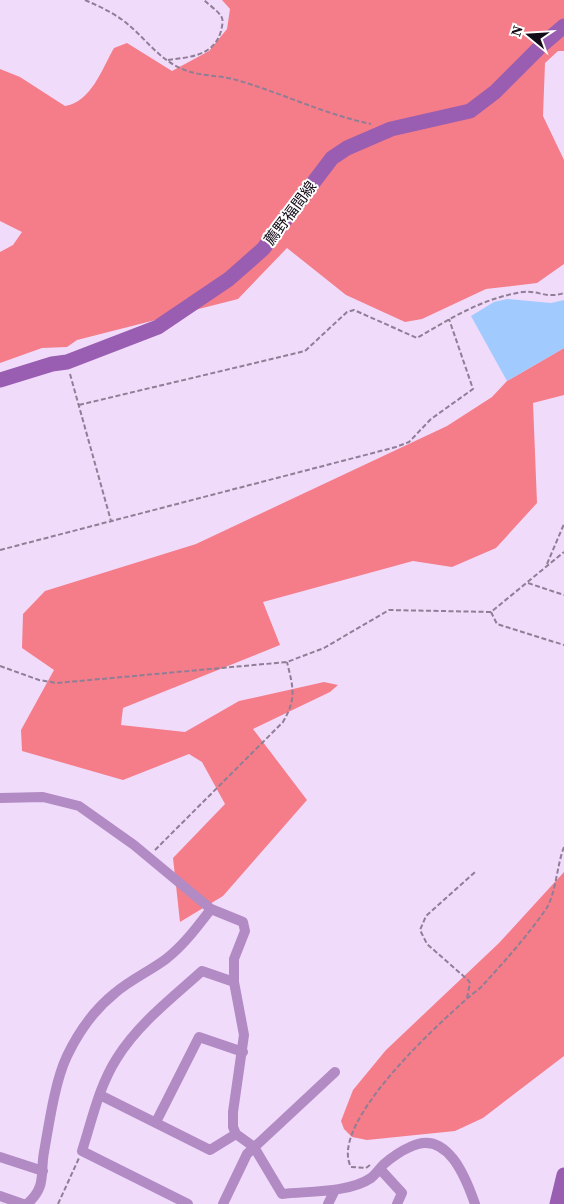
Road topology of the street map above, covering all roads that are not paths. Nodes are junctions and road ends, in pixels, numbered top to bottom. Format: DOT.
graph roads {
  1 [pos="564,26"];
  2 [pos="0,380"];
  3 [pos="0,798"];
  4 [pos="211,909"];
  5 [pos="234,982"];
  6 [pos="243,1052"];
  7 [pos="335,1072"];
  8 [pos="100,1095"];
  9 [pos="156,1122"];
  10 [pos="236,1134"];
  11 [pos="254,1147"];
  12 [pos="0,1157"];
  13 [pos="376,1166"];
  14 [pos="43,1171"];
  15 [pos="564,1175"];
  16 [pos="335,1190"];
  17 [pos="471,1192"];
  18 [pos="0,1196"];
  19 [pos="33,1202"];
  20 [pos="23,1204"];
  21 [pos="188,1204"];
  22 [pos="223,1204"];
  23 [pos="328,1204"];
  24 [pos="397,1204"];
  25 [pos="465,1204"];
  26 [pos="475,1204"];
  27 [pos="557,1204"];
  1 -- 2 [label="main road, 薦野福間線"];
  3 -- 4 [label="street"];
  4 -- 5 [label="street"];
  4 -- 14 [label="street"];
  5 -- 6 [label="street"];
  5 -- 8 [label="street"];
  6 -- 9 [label="street"];
  6 -- 10 [label="street"];
  7 -- 11 [label="street"];
  8 -- 9 [label="street"];
  8 -- 21 [label="street"];
  9 -- 10 [label="street"];
  10 -- 11 [label="street"];
  11 -- 16 [label="street"];
  11 -- 22 [label="street"];
  12 -- 14 [label="street"];
  13 -- 16 [label="street"];
  13 -- 17 [label="street"];
  13 -- 24 [label="street"];
  14 -- 19 [label="street"];
  15 -- 27 [label="main road"];
  16 -- 23 [label="street"];
  17 -- 25 [label="street"];
  17 -- 26 [label="street"];
  18 -- 20 [label="street"];
}
